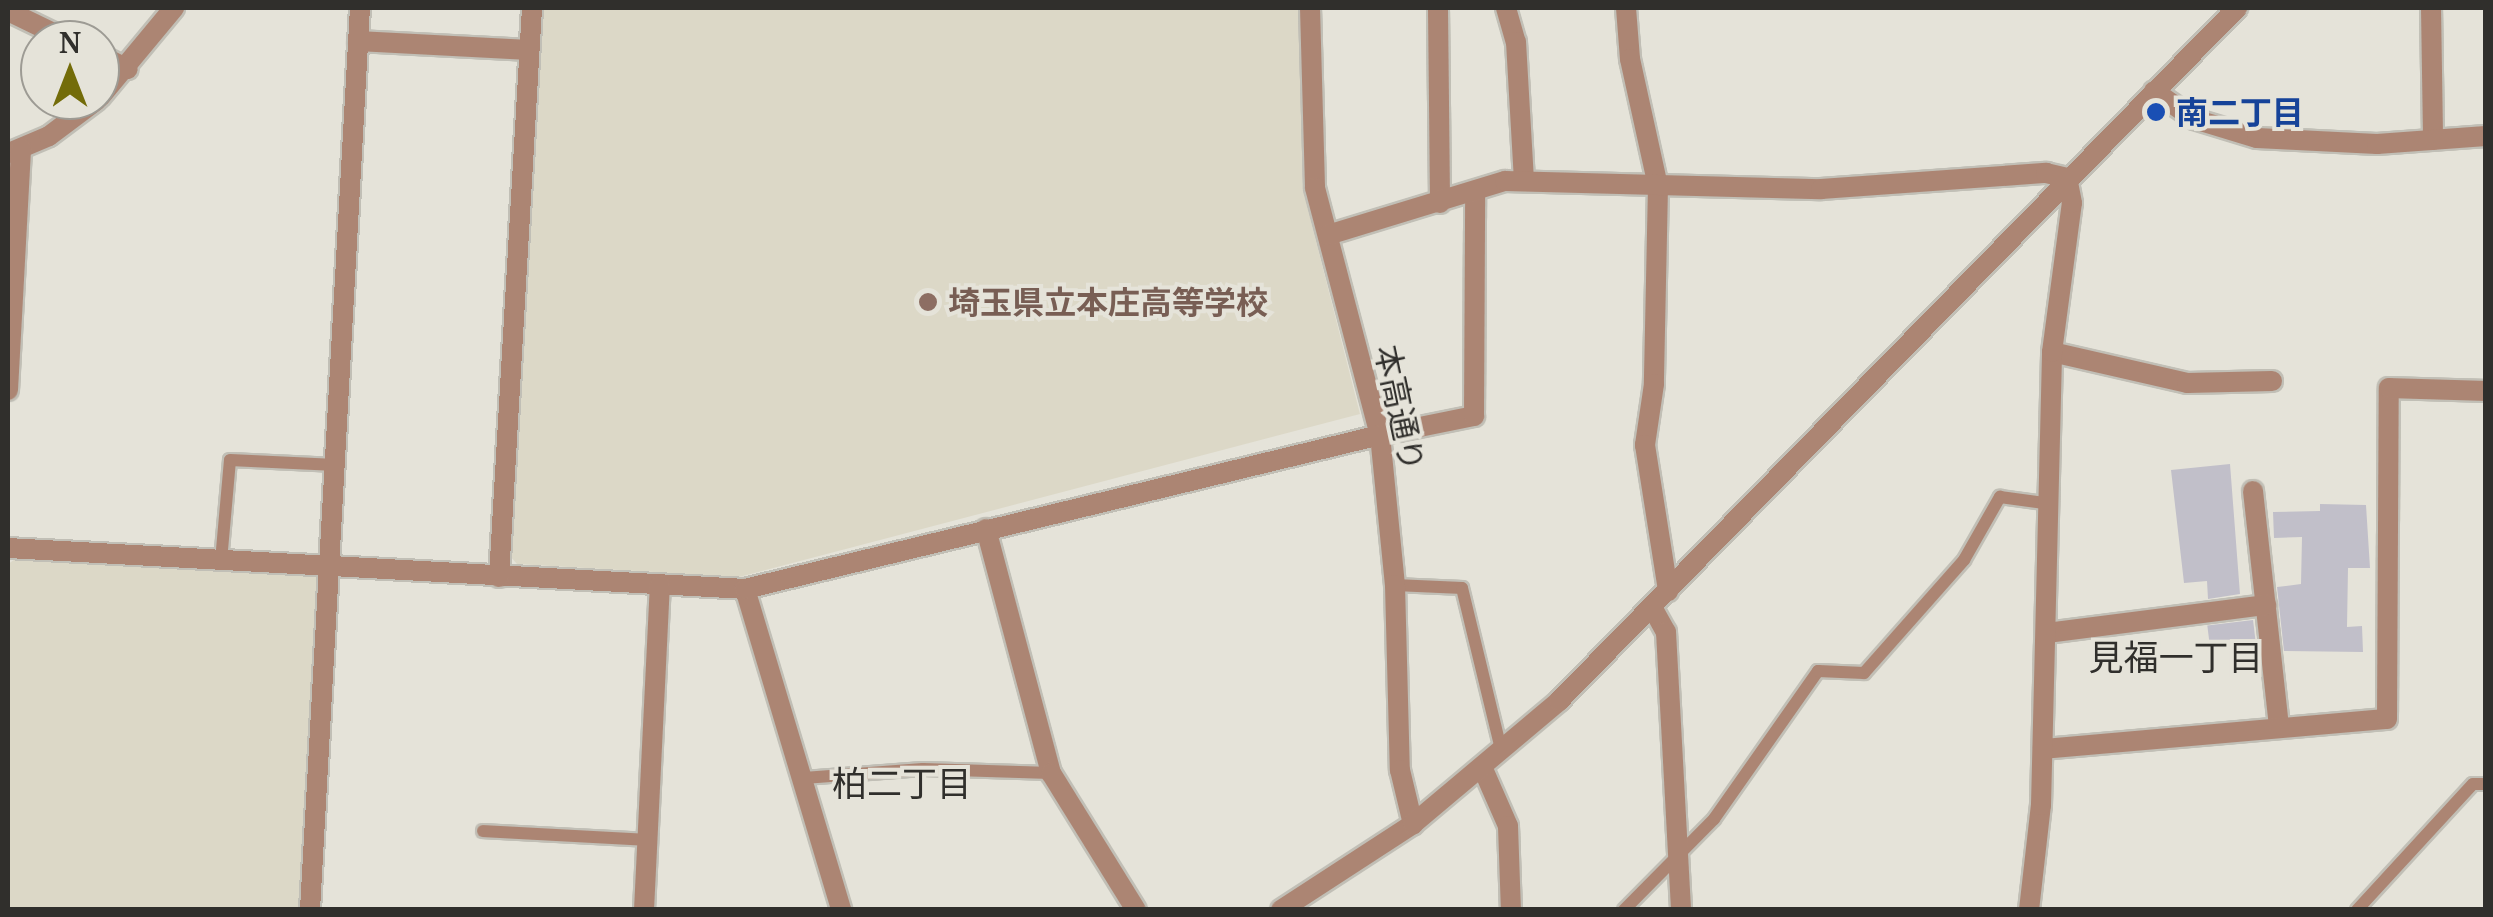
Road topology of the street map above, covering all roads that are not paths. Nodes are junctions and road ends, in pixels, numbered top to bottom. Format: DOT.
graph roads {
  1 [pos="174,8"];
  2 [pos="360,8"];
  3 [pos="532,8"];
  4 [pos="1310,8"];
  5 [pos="1438,8"];
  6 [pos="1506,8"];
  7 [pos="1626,8"];
  8 [pos="2237,8"];
  9 [pos="2431,8"];
  10 [pos="358,41"];
  11 [pos="528,50"];
  12 [pos="120,65"];
  13 [pos="128,69"];
  14 [pos="120,77"];
  15 [pos="2154,91"];
  16 [pos="63,120"];
  17 [pos="2486,136"];
  18 [pos="2433,140"];
  19 [pos="14,151"];
  20 [pos="2067,178"];
  21 [pos="1524,180"];
  22 [pos="1658,186"];
  23 [pos="1474,194"];
  24 [pos="1440,202"];
  25 [pos="1328,234"];
  26 [pos="2052,352"];
  27 [pos="2272,382"];
  28 [pos="8,390"];
  29 [pos="2486,391"];
  30 [pos="1380,435"];
  31 [pos="336,465"];
  32 [pos="2252,491"];
  33 [pos="2052,504"];
  34 [pos="986,529"];
  35 [pos="8,548"];
  36 [pos="221,561"];
  37 [pos="330,567"];
  38 [pos="499,577"];
  39 [pos="660,585"];
  40 [pos="1395,585"];
  41 [pos="746,589"];
  42 [pos="1668,591"];
  43 [pos="2266,605"];
  44 [pos="1652,607"];
  45 [pos="2048,633"];
  46 [pos="2279,728"];
  47 [pos="2042,749"];
  48 [pos="1502,753"];
  49 [pos="1483,769"];
  50 [pos="1051,772"];
  51 [pos="804,778"];
  52 [pos="2486,784"];
  53 [pos="1413,824"];
  54 [pos="483,830"];
  55 [pos="648,840"];
  56 [pos="1678,859"];
  57 [pos="310,910"];
  58 [pos="644,910"];
  59 [pos="841,910"];
  60 [pos="1136,910"];
  61 [pos="1282,910"];
  62 [pos="1511,910"];
  63 [pos="1624,910"];
  64 [pos="1681,910"];
  65 [pos="2029,910"];
  66 [pos="2357,910"];
  1 -- 13 [label="street"];
  2 -- 10 [label="street"];
  3 -- 11 [label="street"];
  4 -- 25 [label="street, 本高通り"];
  5 -- 24 [label="street"];
  6 -- 21 [label="street"];
  7 -- 22 [label="street"];
  8 -- 15 [label="street"];
  9 -- 18 [label="street"];
  10 -- 11 [label="street"];
  10 -- 31 [label="street"];
  11 -- 38 [label="street"];
  12 -- 13 [label="street"];
  13 -- 14 [label="street"];
  15 -- 18 [label="street"];
  15 -- 20 [label="street"];
  16 -- 19 [label="street"];
  17 -- 18 [label="street"];
  19 -- 28 [label="street"];
  20 -- 22 [label="street"];
  20 -- 26 [label="street"];
  20 -- 42 [label="street"];
  21 -- 22 [label="street"];
  21 -- 23 [label="street"];
  22 -- 42 [label="street"];
  23 -- 24 [label="street"];
  23 -- 30 [label="street"];
  24 -- 25 [label="street"];
  25 -- 30 [label="street, 本高通り"];
  26 -- 27 [label="street"];
  26 -- 33 [label="street"];
  29 -- 46 [label="street"];
  30 -- 34 [label="street"];
  30 -- 40 [label="street, 本高通り"];
  31 -- 36 [label="lane"];
  31 -- 37 [label="street"];
  32 -- 43 [label="street"];
  33 -- 45 [label="street"];
  33 -- 56 [label="lane"];
  34 -- 41 [label="street"];
  34 -- 50 [label="street"];
  35 -- 36 [label="street"];
  36 -- 37 [label="street"];
  37 -- 38 [label="street"];
  37 -- 57 [label="street"];
  38 -- 39 [label="street"];
  39 -- 41 [label="street"];
  39 -- 55 [label="street"];
  40 -- 48 [label="lane"];
  40 -- 53 [label="street, 本高通り"];
  41 -- 51 [label="street"];
  42 -- 44 [label="street"];
  43 -- 45 [label="street"];
  43 -- 46 [label="street"];
  44 -- 48 [label="street"];
  44 -- 56 [label="street"];
  45 -- 47 [label="street"];
  46 -- 47 [label="street"];
  47 -- 65 [label="street"];
  48 -- 49 [label="street"];
  49 -- 53 [label="street"];
  49 -- 62 [label="street"];
  50 -- 51 [label="lane"];
  50 -- 60 [label="street"];
  51 -- 59 [label="street"];
  52 -- 66 [label="lane"];
  53 -- 61 [label="street"];
  54 -- 55 [label="lane"];
  55 -- 58 [label="street"];
  56 -- 63 [label="lane"];
  56 -- 64 [label="street"];
}
